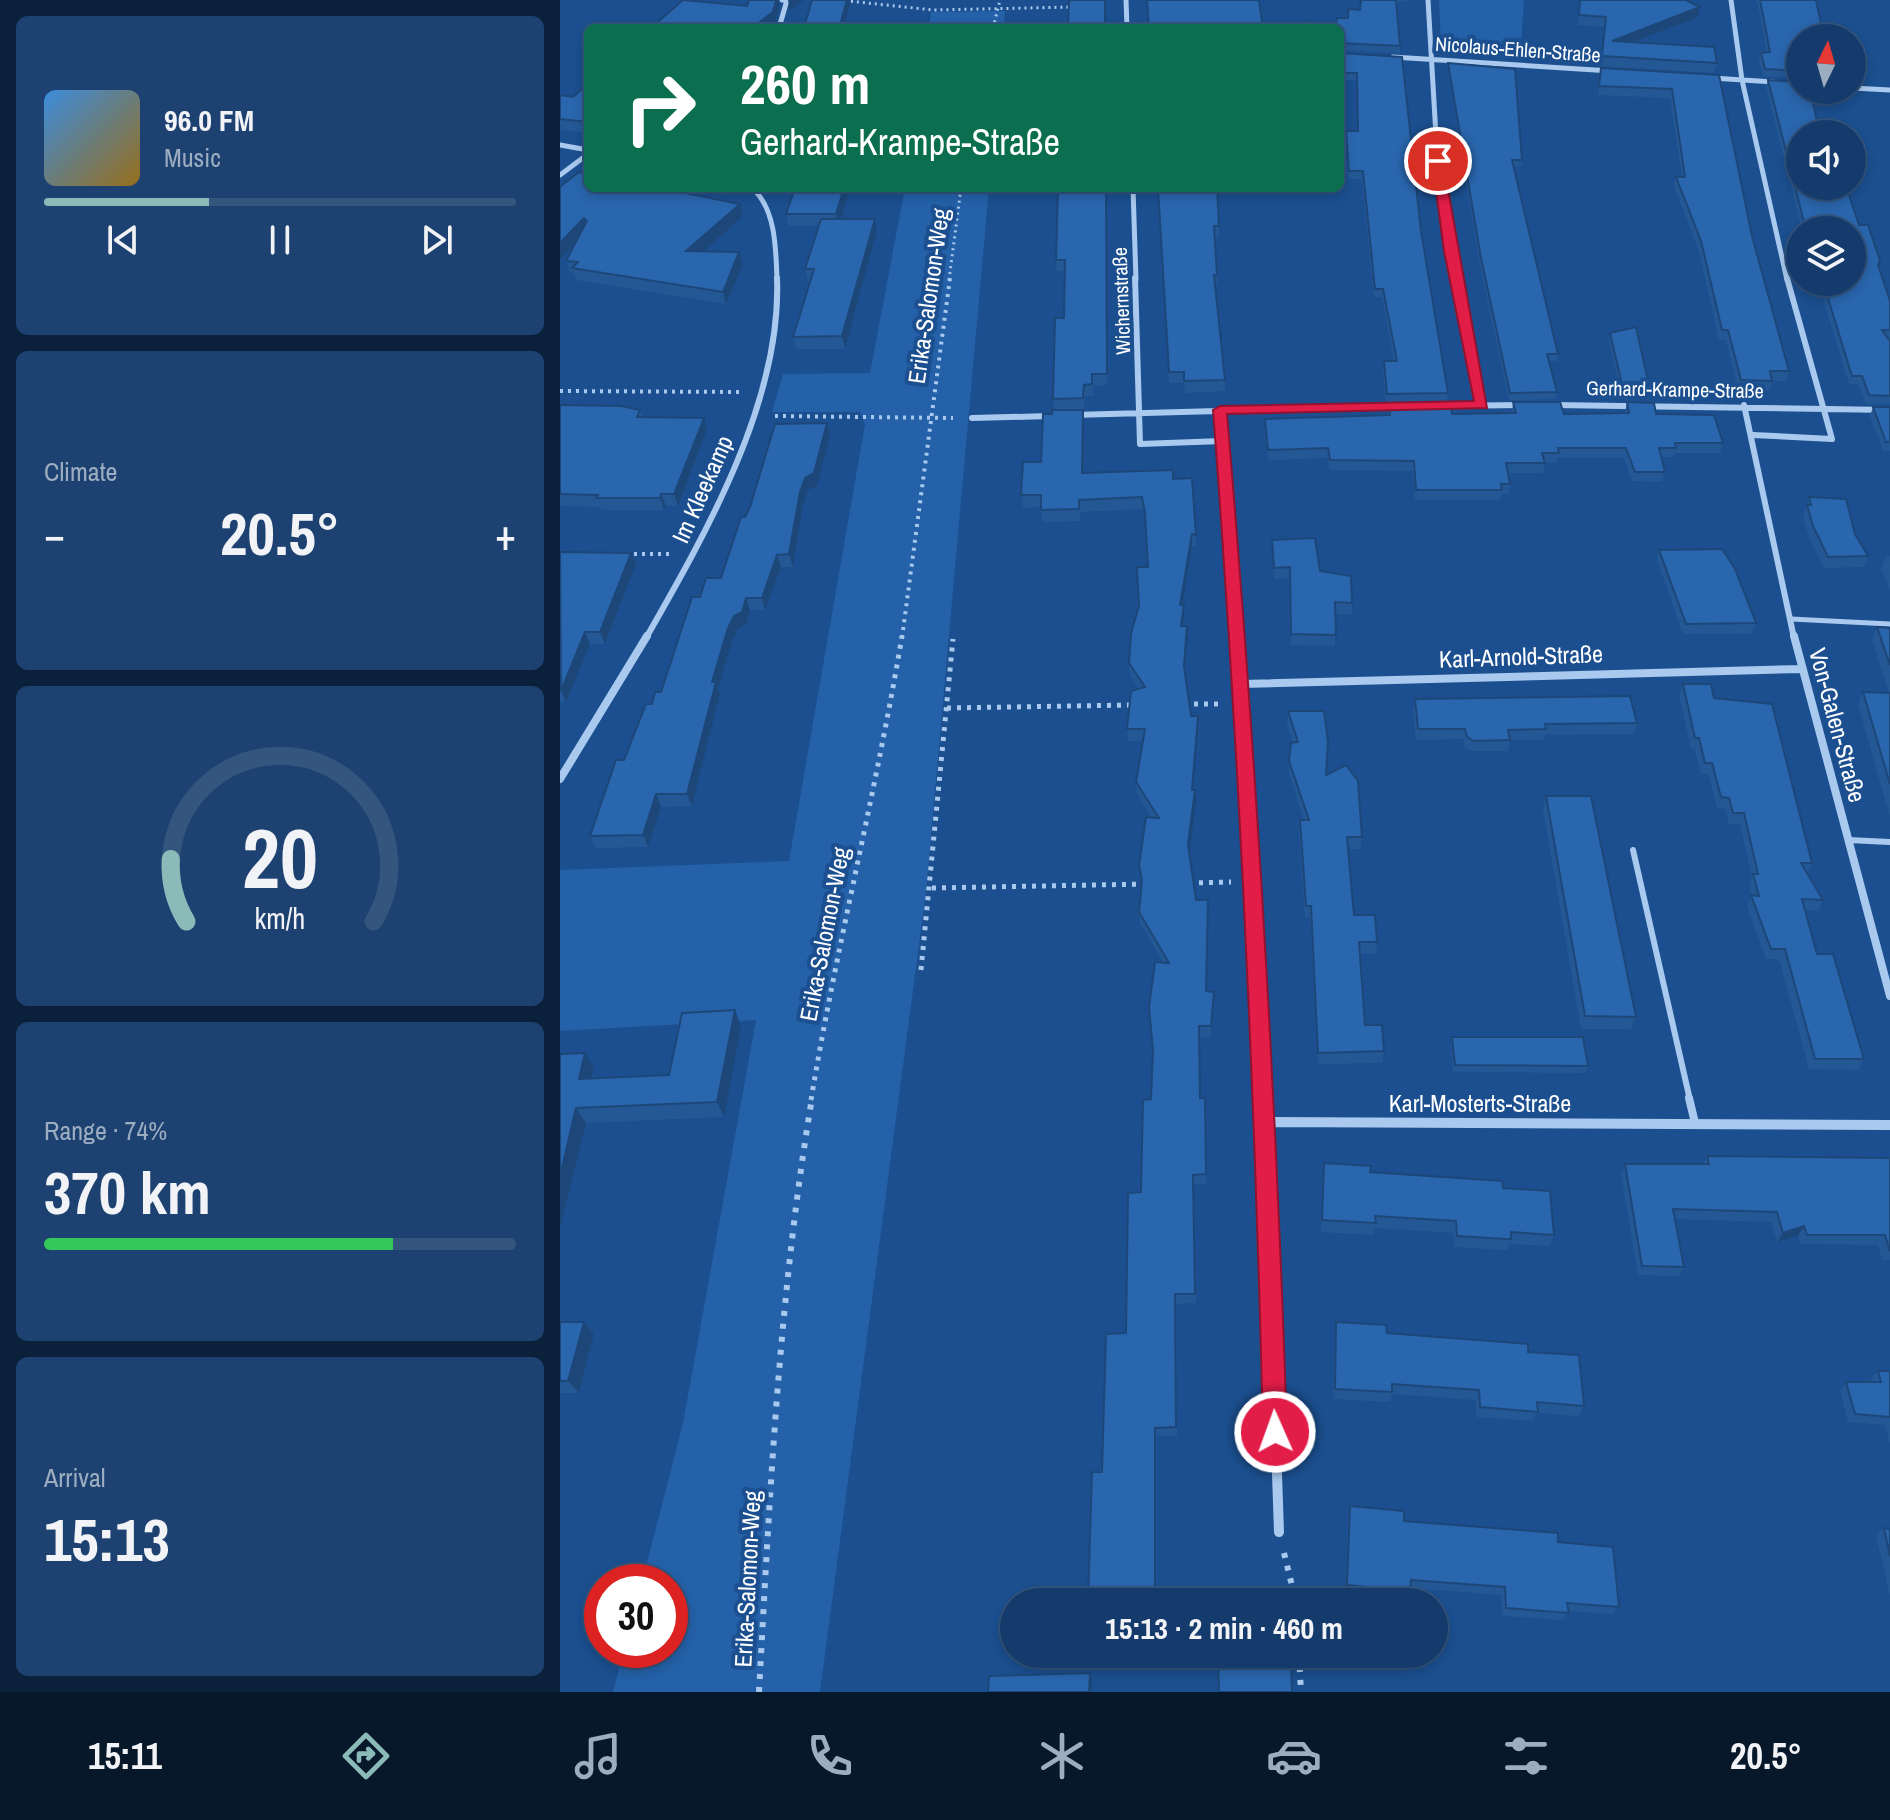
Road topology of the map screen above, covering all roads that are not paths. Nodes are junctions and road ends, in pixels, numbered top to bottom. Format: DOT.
graph roads {
  1 [pos="785,0"];
  2 [pos="1126,0"];
  3 [pos="1428,0"];
  4 [pos="1731,0"];
  5 [pos="780,24"];
  6 [pos="1127,24"];
  7 [pos="1384,57"];
  8 [pos="1429,58"];
  9 [pos="1621,72"];
  10 [pos="1697,77"];
  11 [pos="1742,80"];
  12 [pos="1786,83"];
  13 [pos="1866,89"];
  14 [pos="1890,90"];
  15 [pos="560,145"];
  16 [pos="584,151"];
  17 [pos="584,155"];
  18 [pos="560,175"];
  19 [pos="757,192"];
  20 [pos="1133,192"];
  21 [pos="1482,405"];
  22 [pos="1529,405"];
  23 [pos="1544,405"];
  24 [pos="1744,405"];
  25 [pos="1405,406"];
  26 [pos="1436,406"];
  27 [pos="1825,408"];
  28 [pos="1220,410"];
  29 [pos="1890,410"];
  30 [pos="1140,414"];
  31 [pos="972,418"];
  32 [pos="1753,435"];
  33 [pos="1222,441"];
  34 [pos="1791,619"];
  35 [pos="1890,624"];
  36 [pos="1801,669"];
  37 [pos="1242,684"];
  38 [pos="560,779"];
  39 [pos="1848,840"];
  40 [pos="1890,842"];
  41 [pos="1633,850"];
  42 [pos="1890,996"];
  43 [pos="1266,1122"];
  44 [pos="1695,1123"];
  45 [pos="1890,1125"];
  46 [pos="1279,1532"];
  1 -- 5 [label="street"];
  2 -- 6 [label="street"];
  3 -- 8 [label="street"];
  4 -- 11 [label="street"];
  7 -- 8 [label="street, Nicolaus-Ehlen-Straße"];
  8 -- 9 [label="street, Nicolaus-Ehlen-Straße"];
  8 -- 21 [label="street"];
  10 -- 11 [label="street"];
  11 -- 12 [label="street"];
  11 -- 27 [label="street"];
  13 -- 14 [label="street"];
  15 -- 16 [label="street"];
  17 -- 18 [label="street"];
  19 -- 38 [label="street, Im Kleekamp"];
  20 -- 30 [label="street, Wichernstraße"];
  21 -- 22 [label="street"];
  21 -- 26 [label="street"];
  23 -- 24 [label="street, Gerhard-Krampe-Straße"];
  24 -- 27 [label="street, Gerhard-Krampe-Straße"];
  24 -- 32 [label="street, Von-Galen-Straße"];
  25 -- 28 [label="street"];
  27 -- 29 [label="street, Gerhard-Krampe-Straße"];
  27 -- 32 [label="street, Gerhard-Krampe-Straße"];
  28 -- 30 [label="street"];
  28 -- 33 [label="street"];
  30 -- 31 [label="street"];
  30 -- 33 [label="street"];
  32 -- 34 [label="street, Von-Galen-Straße"];
  33 -- 37 [label="street"];
  34 -- 35 [label="lane, Von-Galen-Straße"];
  34 -- 36 [label="street, Von-Galen-Straße"];
  36 -- 37 [label="street, Karl-Arnold-Straße"];
  36 -- 39 [label="street, Von-Galen-Straße"];
  37 -- 43 [label="street"];
  39 -- 40 [label="lane, Von-Galen-Straße"];
  39 -- 42 [label="street, Von-Galen-Straße"];
  41 -- 44 [label="lane"];
  43 -- 44 [label="street, Karl-Mosterts-Straße"];
  43 -- 46 [label="street"];
  44 -- 45 [label="street, Karl-Mosterts-Straße"];
}
